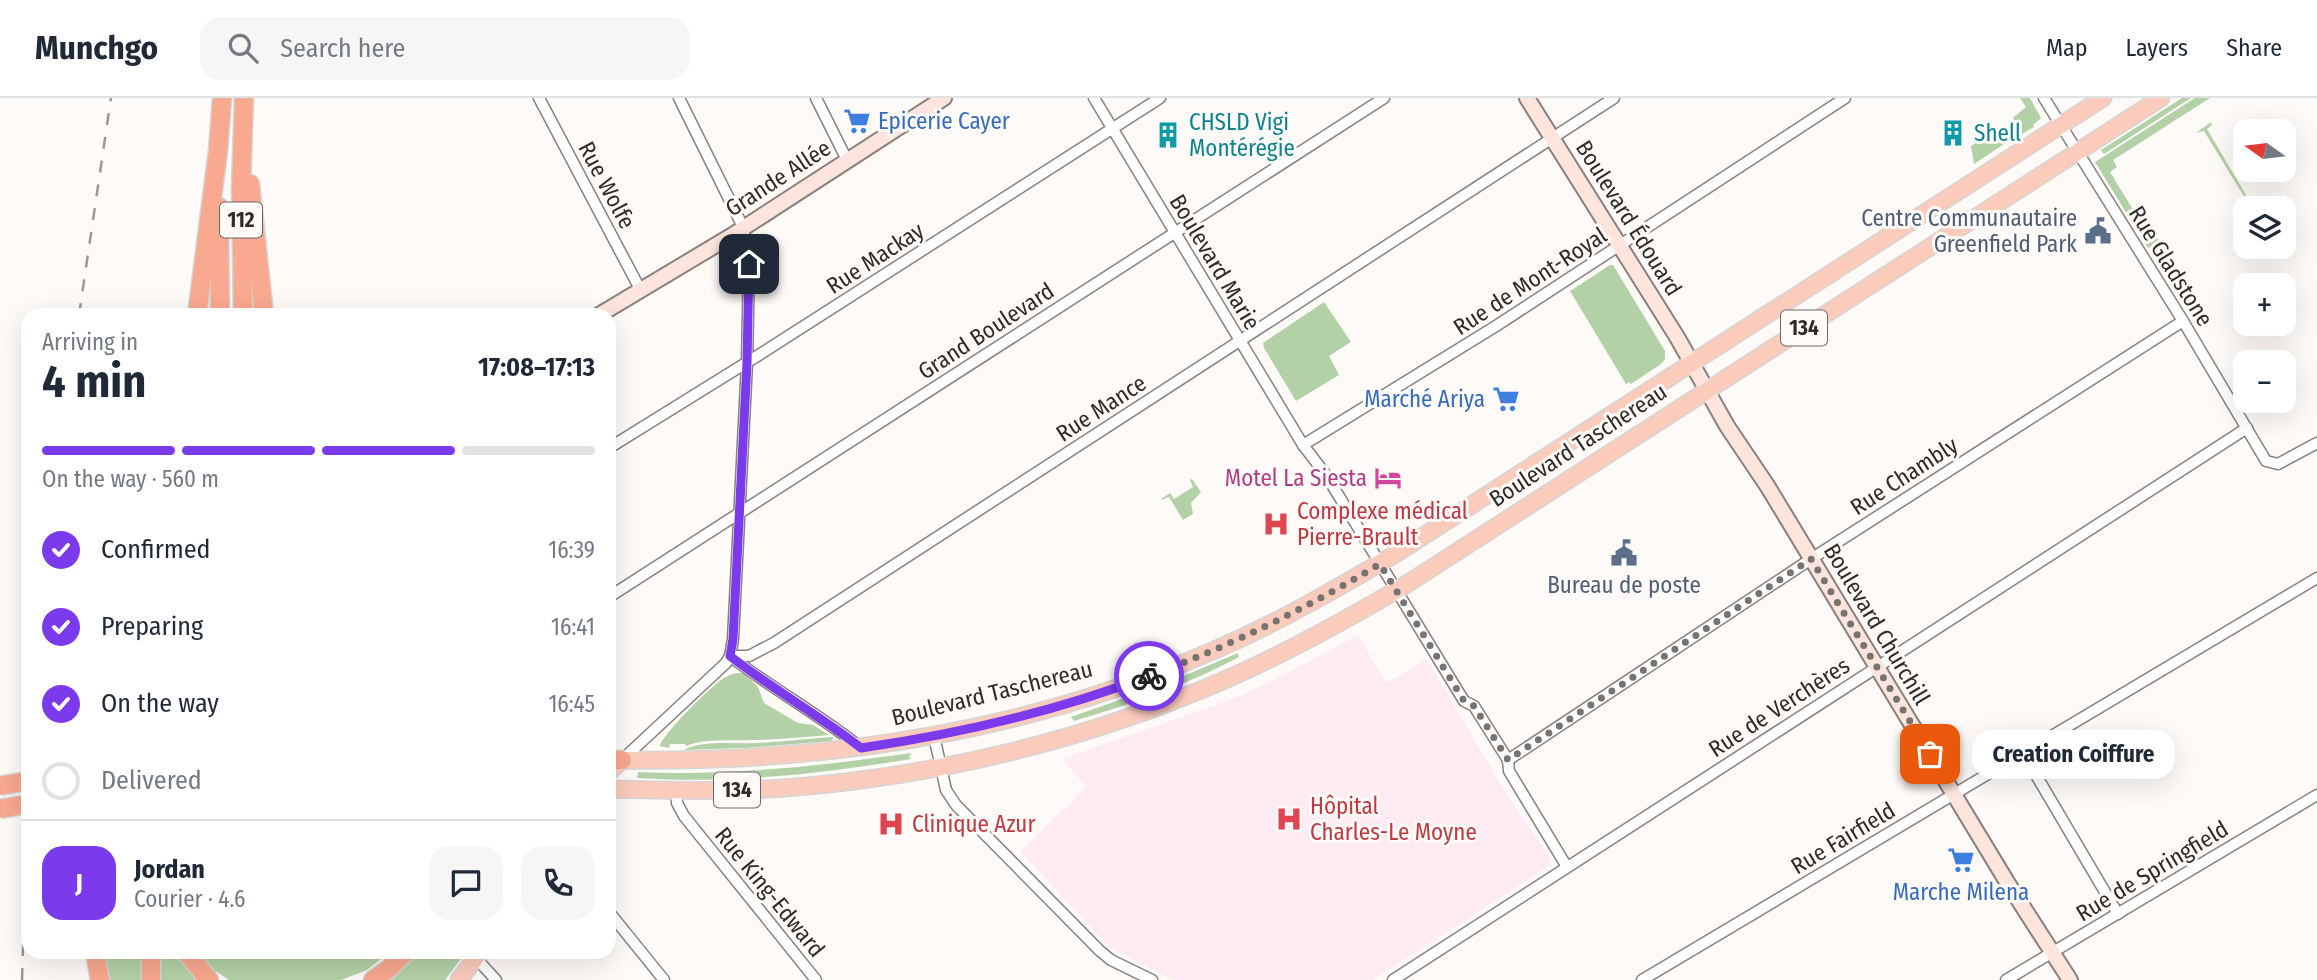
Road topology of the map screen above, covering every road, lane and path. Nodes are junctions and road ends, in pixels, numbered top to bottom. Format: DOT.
graph roads {
  1 [pos="222,98"];
  2 [pos="244,98"];
  3 [pos="540,98"];
  4 [pos="679,98"];
  5 [pos="816,98"];
  6 [pos="944,98"];
  7 [pos="1094,98"];
  8 [pos="1160,98"];
  9 [pos="1384,98"];
  10 [pos="1527,98"];
  11 [pos="1614,98"];
  12 [pos="1845,98"];
  13 [pos="2044,98"];
  14 [pos="2103,98"];
  15 [pos="2161,98"];
  16 [pos="243,125"];
  17 [pos="2061,125"];
  18 [pos="1113,128"];
  19 [pos="1552,137"];
  20 [pos="218,151"];
  21 [pos="2077,152"];
  22 [pos="847,160"];
  23 [pos="743,227"];
  24 [pos="1174,233"];
  25 [pos="1619,246"];
  26 [pos="639,289"];
  27 [pos="198,308"];
  28 [pos="220,308"];
  29 [pos="243,308"];
  30 [pos="263,308"];
  31 [pos="610,308"];
  32 [pos="2183,321"];
  33 [pos="1241,341"];
  34 [pos="747,363"];
  35 [pos="1692,363"];
  36 [pos="1706,391"];
  37 [pos="2247,428"];
  38 [pos="2317,443"];
  39 [pos="616,444"];
  40 [pos="1303,445"];
  41 [pos="740,513"];
  42 [pos="1811,559"];
  43 [pos="1380,564"];
  44 [pos="2317,578"];
  45 [pos="1396,590"];
  46 [pos="616,593"];
  47 [pos="730,656"];
  48 [pos="1877,667"];
  49 [pos="934,736"];
  50 [pos="861,748"];
  51 [pos="2023,753"];
  52 [pos="1508,760"];
  53 [pos="616,761"];
  54 [pos="616,764"];
  55 [pos="941,766"];
  56 [pos="21,782"];
  57 [pos="0,786"];
  58 [pos="616,789"];
  59 [pos="676,791"];
  60 [pos="1954,794"];
  61 [pos="2317,795"];
  62 [pos="21,805"];
  63 [pos="0,809"];
  64 [pos="1567,867"];
  65 [pos="2118,914"];
  66 [pos="616,921"];
  67 [pos="2053,952"];
  68 [pos="96,959"];
  69 [pos="151,959"];
  70 [pos="192,959"];
  71 [pos="399,959"];
  72 [pos="475,959"];
  73 [pos="481,959"];
  74 [pos="100,980"];
  75 [pos="151,980"];
  76 [pos="209,980"];
  77 [pos="373,980"];
  78 [pos="459,980"];
  79 [pos="496,980"];
  80 [pos="664,980"];
  81 [pos="816,980"];
  82 [pos="1152,980"];
  83 [pos="1393,980"];
  84 [pos="1642,980"];
  85 [pos="2006,980"];
  86 [pos="2070,980"];
  1 -- 20 [label="highway"];
  2 -- 16 [label="highway, 112"];
  3 -- 26 [label="street, Rue Wolfe"];
  4 -- 23 [label="street"];
  5 -- 22 [label="street"];
  6 -- 22 [label="street, Grande Allée"];
  7 -- 18 [label="street, Boulevard Marie"];
  8 -- 18 [label="street, Rue Mackay"];
  9 -- 24 [label="street, Grand Boulevard"];
  10 -- 19 [label="street, Boulevard Édouard"];
  11 -- 19 [label="street, Rue Mance"];
  12 -- 25 [label="street, Rue de Mont-Royal"];
  13 -- 17 [label="street, Rue Gladstone"];
  14 -- 17 [label="main road, Boulevard Taschereau / 134"];
  15 -- 21 [label="main road, Boulevard Taschereau / 134"];
  16 -- 29 [label="highway, 112"];
  16 -- 30 [label="highway"];
  17 -- 21 [label="street, Rue Gladstone"];
  17 -- 35 [label="main road, Boulevard Taschereau / 134"];
  18 -- 24 [label="street, Boulevard Marie"];
  18 -- 34 [label="street, Rue Mackay"];
  19 -- 25 [label="street, Boulevard Édouard"];
  19 -- 33 [label="street, Rue Mance"];
  20 -- 27 [label="highway"];
  20 -- 28 [label="highway"];
  21 -- 32 [label="street, Rue Gladstone"];
  21 -- 36 [label="main road, Boulevard Taschereau / 134"];
  22 -- 23 [label="street, Grande Allée"];
  23 -- 26 [label="street, Grande Allée"];
  23 -- 34 [label="street"];
  24 -- 33 [label="street, Boulevard Marie"];
  24 -- 41 [label="street, Grand Boulevard"];
  25 -- 35 [label="street, Boulevard Édouard"];
  25 -- 40 [label="street, Rue de Mont-Royal"];
  26 -- 31 [label="street, Grande Allée"];
  32 -- 37 [label="street, Rue Gladstone"];
  32 -- 42 [label="street, Rue Chambly"];
  33 -- 40 [label="street, Boulevard Marie"];
  33 -- 47 [label="street, Rue Mance"];
  34 -- 39 [label="street, Rue Mackay"];
  34 -- 41 [label="street"];
  35 -- 36 [label="street, Boulevard Churchill"];
  35 -- 43 [label="main road, Boulevard Taschereau / 134"];
  36 -- 42 [label="street, Boulevard Churchill"];
  36 -- 45 [label="main road, Boulevard Taschereau / 134"];
  37 -- 38 [label="street"];
  37 -- 48 [label="street, Rue de Verchères"];
  40 -- 43 [label="street, Boulevard Marie"];
  41 -- 46 [label="street, Grand Boulevard"];
  41 -- 47 [label="street"];
  42 -- 48 [label="street, Boulevard Churchill"];
  42 -- 52 [label="street, Rue Chambly"];
  43 -- 45 [label="street, Boulevard Marie"];
  43 -- 49 [label="main road, Boulevard Taschereau / 134"];
  44 -- 51 [label="street, Rue Fairfield"];
  45 -- 52 [label="street, Boulevard Marie"];
  45 -- 55 [label="main road, Boulevard Taschereau / 134"];
  47 -- 50 [label="street"];
  47 -- 53 [label="street"];
  48 -- 60 [label="street, Boulevard Churchill"];
  48 -- 64 [label="street, Rue de Verchères"];
  49 -- 50 [label="main road, Boulevard Taschereau / 134"];
  49 -- 55 [label="street"];
  50 -- 54 [label="main road, Boulevard Taschereau / 134"];
  51 -- 60 [label="street, Rue Fairfield"];
  51 -- 65 [label="street"];
  52 -- 64 [label="street, Boulevard Marie"];
  55 -- 59 [label="main road, Boulevard Taschereau / 134"];
  55 -- 82 [label="street"];
  56 -- 57 [label="highway, bridge"];
  58 -- 59 [label="main road, Boulevard Taschereau / 134"];
  59 -- 81 [label="street, Rue King-Edward"];
  60 -- 67 [label="street, Boulevard Churchill"];
  60 -- 84 [label="street, Rue Fairfield"];
  61 -- 65 [label="street, Rue de Springfield"];
  62 -- 63 [label="highway, bridge"];
  64 -- 83 [label="street, Rue de Verchères"];
  65 -- 67 [label="street, Rue de Springfield"];
  66 -- 80 [label="street"];
  67 -- 85 [label="street, Rue de Springfield"];
  67 -- 86 [label="street, Boulevard Churchill"];
  68 -- 74 [label="highway"];
  69 -- 75 [label="highway"];
  70 -- 76 [label="highway"];
  71 -- 77 [label="highway"];
  72 -- 78 [label="main road"];
  73 -- 79 [label="street"];
}
